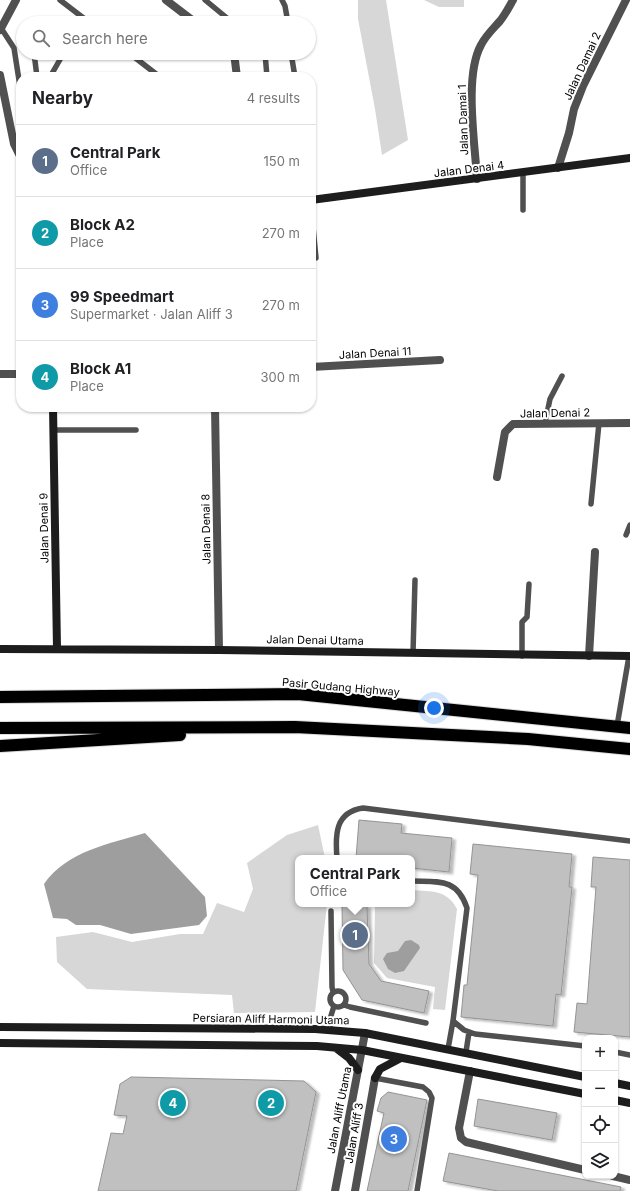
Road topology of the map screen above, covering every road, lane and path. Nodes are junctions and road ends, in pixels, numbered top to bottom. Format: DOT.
graph roads {
  1 [pos="16,0"];
  2 [pos="60,0"];
  3 [pos="166,0"];
  4 [pos="205,0"];
  5 [pos="282,0"];
  6 [pos="513,0"];
  7 [pos="626,0"];
  8 [pos="81,16"];
  9 [pos="187,16"];
  10 [pos="224,16"];
  11 [pos="287,16"];
  12 [pos="1,29"];
  13 [pos="35,60"];
  14 [pos="60,60"];
  15 [pos="138,60"];
  16 [pos="235,60"];
  17 [pos="266,60"];
  18 [pos="292,60"];
  19 [pos="18,72"];
  20 [pos="36,72"];
  21 [pos="53,72"];
  22 [pos="154,72"];
  23 [pos="236,72"];
  24 [pos="267,72"];
  25 [pos="293,72"];
  26 [pos="0,75"];
  27 [pos="16,148"];
  28 [pos="630,158"];
  29 [pos="558,168"];
  30 [pos="523,173"];
  31 [pos="477,179"];
  32 [pos="316,199"];
  33 [pos="522,210"];
  34 [pos="440,360"];
  35 [pos="316,367"];
  36 [pos="0,374"];
  37 [pos="16,374"];
  38 [pos="562,376"];
  39 [pos="53,412"];
  40 [pos="215,412"];
  41 [pos="545,423"];
  42 [pos="598,423"];
  43 [pos="630,423"];
  44 [pos="54,430"];
  45 [pos="136,430"];
  46 [pos="497,477"];
  47 [pos="591,504"];
  48 [pos="630,525"];
  49 [pos="626,535"];
  50 [pos="595,552"];
  51 [pos="415,580"];
  52 [pos="529,584"];
  53 [pos="57,648"];
  54 [pos="0,649"];
  55 [pos="218,650"];
  56 [pos="413,653"];
  57 [pos="522,656"];
  58 [pos="589,656"];
  59 [pos="630,656"];
  60 [pos="0,697"];
  61 [pos="617,726"];
  62 [pos="295,727"];
  63 [pos="0,728"];
  64 [pos="630,728"];
  65 [pos="0,746"];
  66 [pos="630,749"];
  67 [pos="630,841"];
  68 [pos="337,855"];
  69 [pos="415,881"];
  70 [pos="331,911"];
  71 [pos="333,992"];
  72 [pos="344,1004"];
  73 [pos="334,1006"];
  74 [pos="453,1021"];
  75 [pos="426,1023"];
  76 [pos="0,1027"];
  77 [pos="330,1030"];
  78 [pos="469,1032"];
  79 [pos="366,1033"];
  80 [pos="0,1043"];
  81 [pos="582,1046"];
  82 [pos="336,1048"];
  83 [pos="448,1049"];
  84 [pos="362,1050"];
  85 [pos="466,1052"];
  86 [pos="618,1053"];
  87 [pos="630,1055"];
  88 [pos="401,1058"];
  89 [pos="358,1070"];
  90 [pos="470,1072"];
  91 [pos="582,1076"];
  92 [pos="375,1078"];
  93 [pos="618,1084"];
  94 [pos="630,1086"];
  95 [pos="582,1093"];
  96 [pos="618,1101"];
  97 [pos="630,1103"];
  98 [pos="582,1169"];
  99 [pos="618,1177"];
  100 [pos="630,1180"];
  101 [pos="335,1191"];
  102 [pos="355,1191"];
  103 [pos="417,1191"];
  1 -- 12 [label="street"];
  2 -- 8 [label="lane"];
  3 -- 9 [label="street"];
  4 -- 10 [label="lane"];
  5 -- 11 [label="lane"];
  6 -- 31 [label="street, Jalan Damai 1"];
  7 -- 29 [label="street, Jalan Damai 2"];
  12 -- 19 [label="lane"];
  13 -- 20 [label="lane"];
  14 -- 21 [label="lane"];
  15 -- 22 [label="lane"];
  16 -- 23 [label="street"];
  17 -- 24 [label="lane"];
  18 -- 25 [label="lane"];
  26 -- 27 [label="street"];
  28 -- 29 [label="street, Jalan Denai 4"];
  29 -- 30 [label="street, Jalan Denai 4"];
  30 -- 31 [label="street, Jalan Denai 4"];
  30 -- 33 [label="lane"];
  31 -- 32 [label="street, Jalan Denai 4"];
  34 -- 35 [label="street, Jalan Denai 11"];
  36 -- 37 [label="street"];
  38 -- 41 [label="lane"];
  39 -- 44 [label="street, Jalan Denai 9"];
  40 -- 55 [label="street, Jalan Denai 8"];
  41 -- 42 [label="street, Jalan Denai 2"];
  41 -- 46 [label="street, Jalan Denai 2"];
  42 -- 43 [label="street, Jalan Denai 2"];
  42 -- 47 [label="lane"];
  44 -- 45 [label="lane"];
  44 -- 53 [label="street, Jalan Denai 9"];
  48 -- 49 [label="lane"];
  50 -- 58 [label="street"];
  51 -- 56 [label="lane"];
  52 -- 57 [label="lane"];
  53 -- 54 [label="street, Jalan Denai Utama"];
  53 -- 55 [label="street, Jalan Denai Utama"];
  55 -- 56 [label="street, Jalan Denai Utama"];
  56 -- 57 [label="street, Jalan Denai Utama"];
  57 -- 58 [label="street, Jalan Denai Utama"];
  58 -- 59 [label="street, Jalan Denai Utama"];
  59 -- 61 [label="lane"];
  60 -- 61 [label="highway, Pasir Gudang Highway"];
  61 -- 64 [label="highway, Pasir Gudang Highway"];
  62 -- 63 [label="highway"];
  62 -- 65 [label="highway"];
  62 -- 66 [label="highway"];
  67 -- 68 [label="lane"];
  69 -- 74 [label="lane"];
  70 -- 71 [label="lane"];
  71 -- 72 [label="lane"];
  71 -- 73 [label="lane"];
  72 -- 73 [label="lane"];
  72 -- 75 [label="lane"];
  73 -- 77 [label="lane"];
  74 -- 78 [label="lane"];
  74 -- 83 [label="lane"];
  76 -- 77 [label="street, Persiaran Aliff Harmoni Utama"];
  77 -- 79 [label="street, Persiaran Aliff Harmoni Utama"];
  78 -- 81 [label="lane"];
  78 -- 85 [label="lane"];
  79 -- 83 [label="street, Persiaran Aliff Harmoni Utama"];
  79 -- 84 [label="street, Jalan Aliff Utama"];
  80 -- 82 [label="street"];
  82 -- 84 [label="street"];
  82 -- 89 [label="street"];
  83 -- 85 [label="street, Persiaran Aliff Harmoni Utama"];
  84 -- 88 [label="street"];
  84 -- 89 [label="street, Jalan Aliff Utama"];
  85 -- 91 [label="street, Persiaran Aliff Harmoni Utama"];
  86 -- 87 [label="lane"];
  88 -- 90 [label="street"];
  88 -- 92 [label="street"];
  89 -- 101 [label="street, Jalan Aliff Utama"];
  90 -- 95 [label="street"];
  90 -- 98 [label="street"];
  92 -- 102 [label="street, Jalan Aliff 3"];
  92 -- 103 [label="lane"];
  93 -- 94 [label="street"];
  96 -- 97 [label="street"];
  99 -- 100 [label="street"];
}
